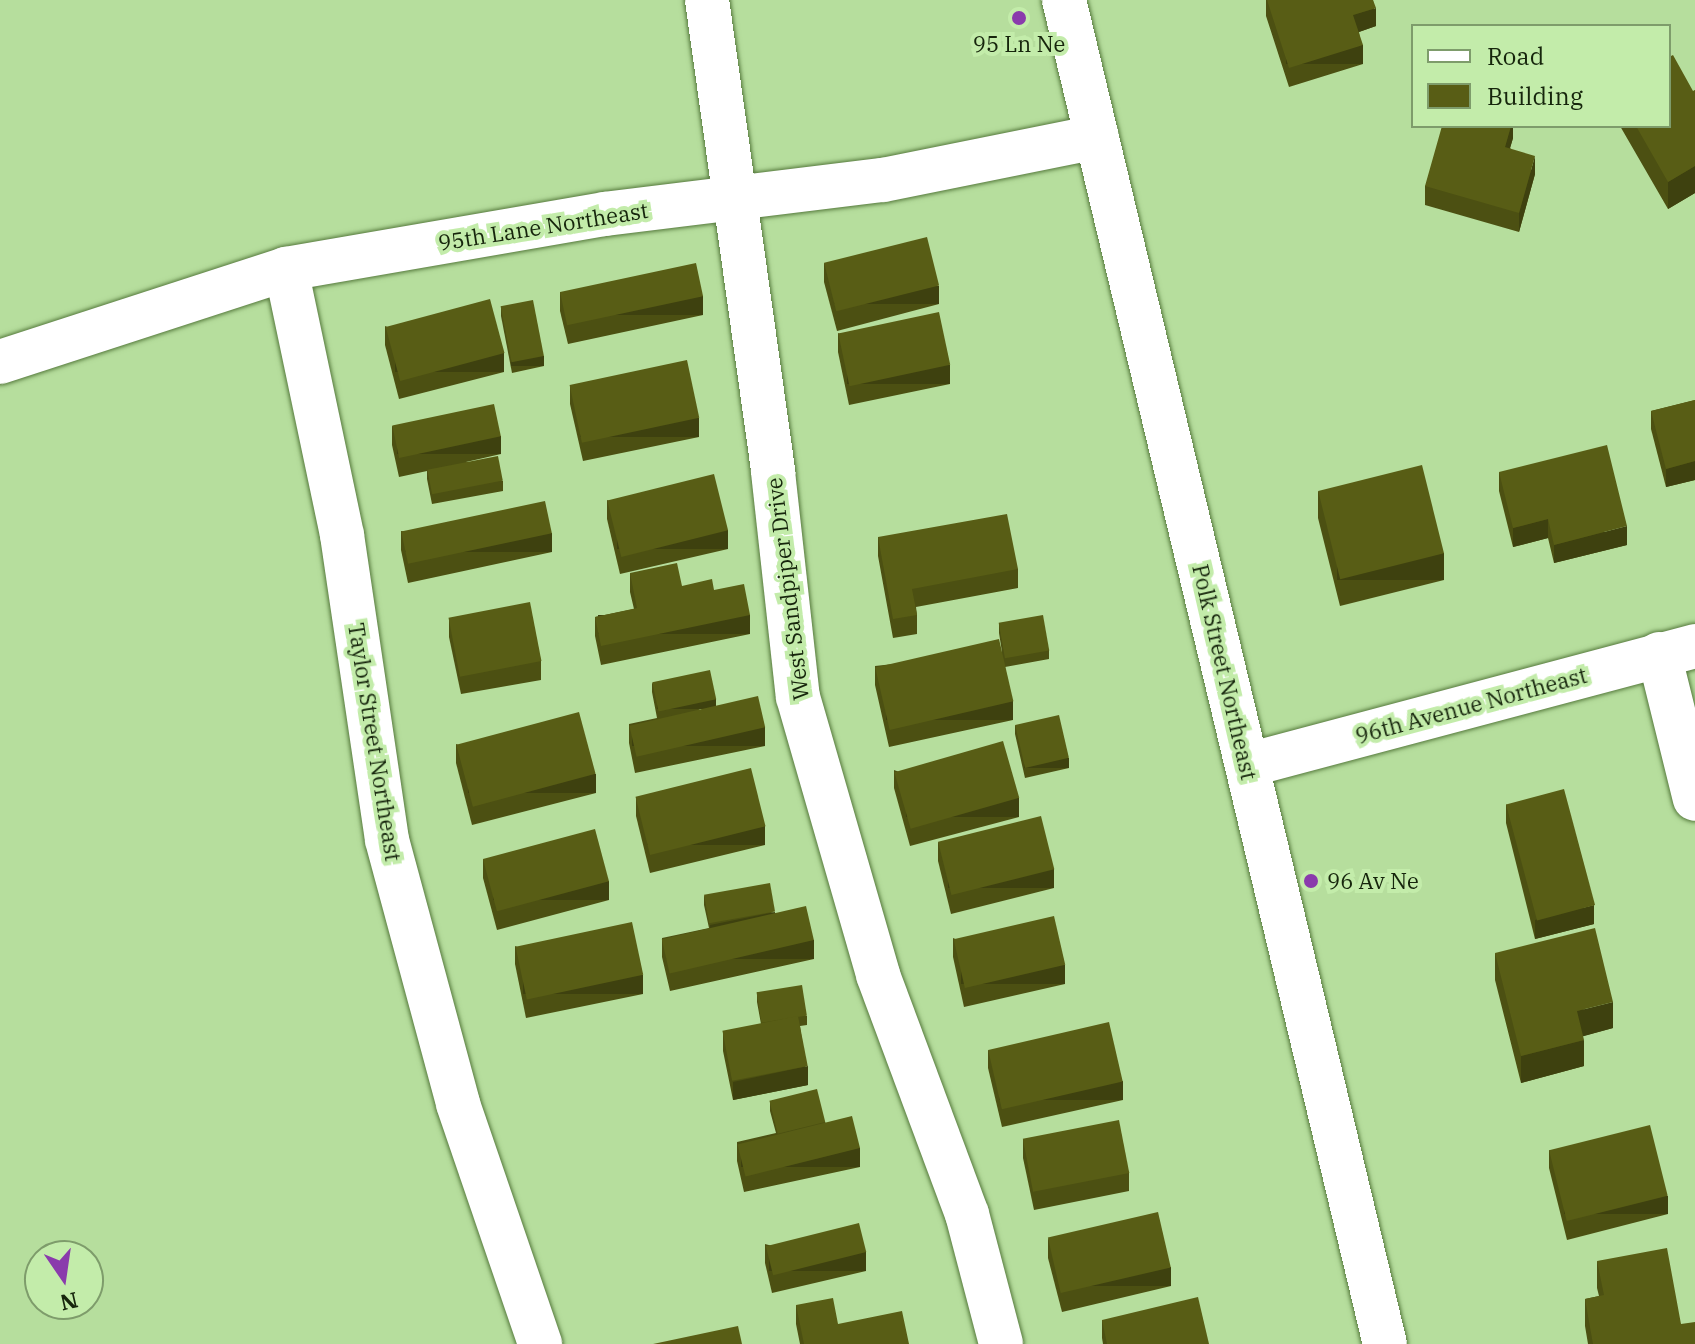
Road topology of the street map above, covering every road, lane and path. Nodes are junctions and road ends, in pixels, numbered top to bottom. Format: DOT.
graph roads {
  1 [pos="707,0"];
  2 [pos="1064,0"];
  3 [pos="1097,137"];
  4 [pos="736,198"];
  5 [pos="286,269"];
  6 [pos="0,362"];
  7 [pos="1677,650"];
  8 [pos="1248,765"];
  9 [pos="1695,799"];
  10 [pos="540,1344"];
  11 [pos="1001,1344"];
  12 [pos="1385,1344"];
  1 -- 4 [label="street, West Sandpiper Drive"];
  2 -- 3 [label="street, Polk Street Northeast"];
  3 -- 4 [label="street, 95th Lane Northeast"];
  3 -- 8 [label="street, Polk Street Northeast"];
  4 -- 5 [label="street, 95th Lane Northeast"];
  4 -- 11 [label="street, West Sandpiper Drive"];
  5 -- 6 [label="street, 95th Lane Northeast"];
  5 -- 10 [label="street, Taylor Street Northeast"];
  7 -- 8 [label="street, 96th Avenue Northeast"];
  7 -- 9 [label="street"];
  8 -- 12 [label="street, Polk Street Northeast"];
}
